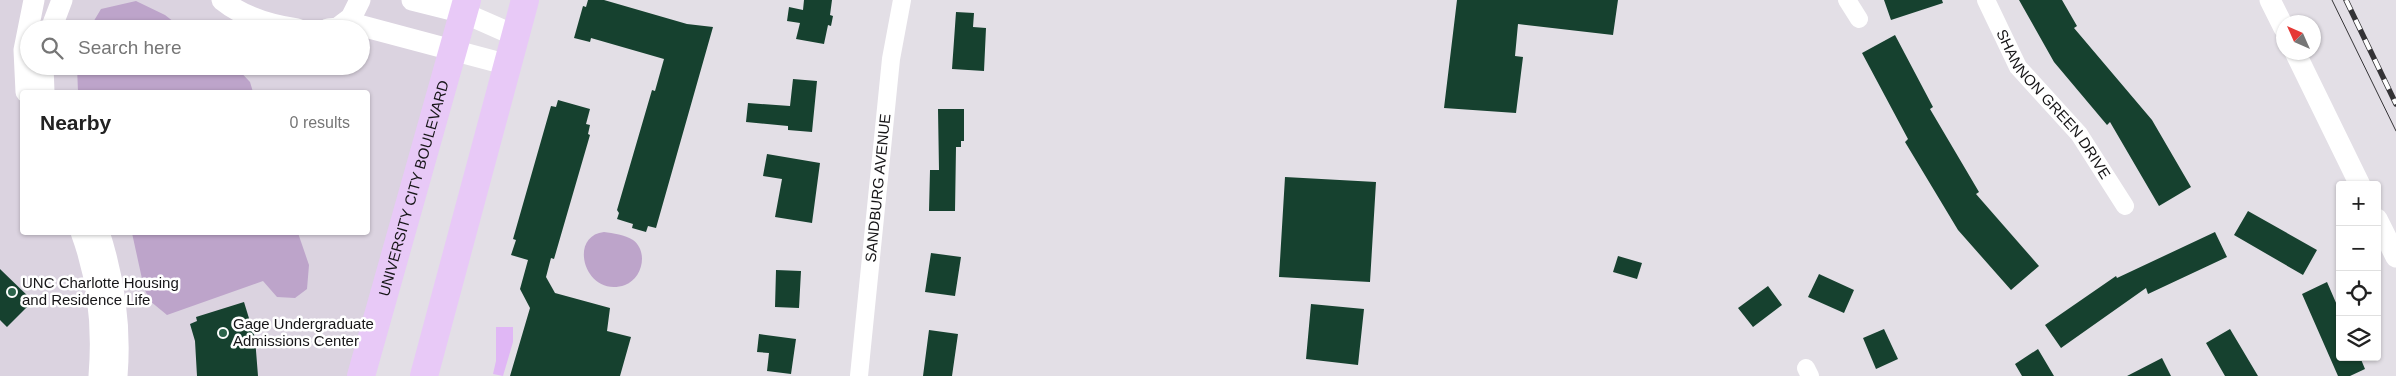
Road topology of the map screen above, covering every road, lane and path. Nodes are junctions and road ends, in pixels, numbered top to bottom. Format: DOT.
graph roads {
  1 [pos="34,0"];
  2 [pos="62,0"];
  3 [pos="222,0"];
  4 [pos="360,0"];
  5 [pos="412,0"];
  6 [pos="525,0"];
  7 [pos="902,0"];
  8 [pos="1847,0"];
  9 [pos="1986,0"];
  10 [pos="2270,0"];
  11 [pos="466,7"];
  12 [pos="2278,15"];
  13 [pos="1859,19"];
  14 [pos="30,20"];
  15 [pos="54,20"];
  16 [pos="260,20"];
  17 [pos="347,20"];
  18 [pos="370,28"];
  19 [pos="516,36"];
  20 [pos="453,51"];
  21 [pos="2300,60"];
  22 [pos="508,65"];
  23 [pos="25,75"];
  24 [pos="43,75"];
  25 [pos="26,90"];
  26 [pos="44,90"];
  27 [pos="2358,181"];
  28 [pos="2125,206"];
  29 [pos="2380,226"];
  30 [pos="82,235"];
  31 [pos="100,235"];
  32 [pos="2396,257"];
  33 [pos="99,376"];
  34 [pos="117,376"];
  35 [pos="361,376"];
  36 [pos="424,376"];
  37 [pos="859,376"];
  1 -- 14 [label="street"];
  2 -- 15 [label="street"];
  3 -- 16 [label="street"];
  4 -- 17 [label="street"];
  5 -- 11 [label="street"];
  6 -- 19 [label="main road"];
  7 -- 37 [label="street, SANDBURG AVENUE"];
  8 -- 13 [label="street"];
  9 -- 28 [label="street, SHANNON GREEN DRIVE"];
  10 -- 12 [label="street"];
  11 -- 19 [label="street"];
  11 -- 20 [label="main road, UNIVERSITY CITY BOULEVARD"];
  18 -- 20 [label="street"];
  19 -- 22 [label="main road"];
  20 -- 22 [label="street"];
  20 -- 35 [label="main road, UNIVERSITY CITY BOULEVARD"];
  21 -- 27 [label="street"];
  22 -- 36 [label="main road"];
  23 -- 25 [label="street"];
  24 -- 26 [label="street"];
  29 -- 32 [label="street"];
  30 -- 33 [label="street"];
  31 -- 34 [label="street"];
}
